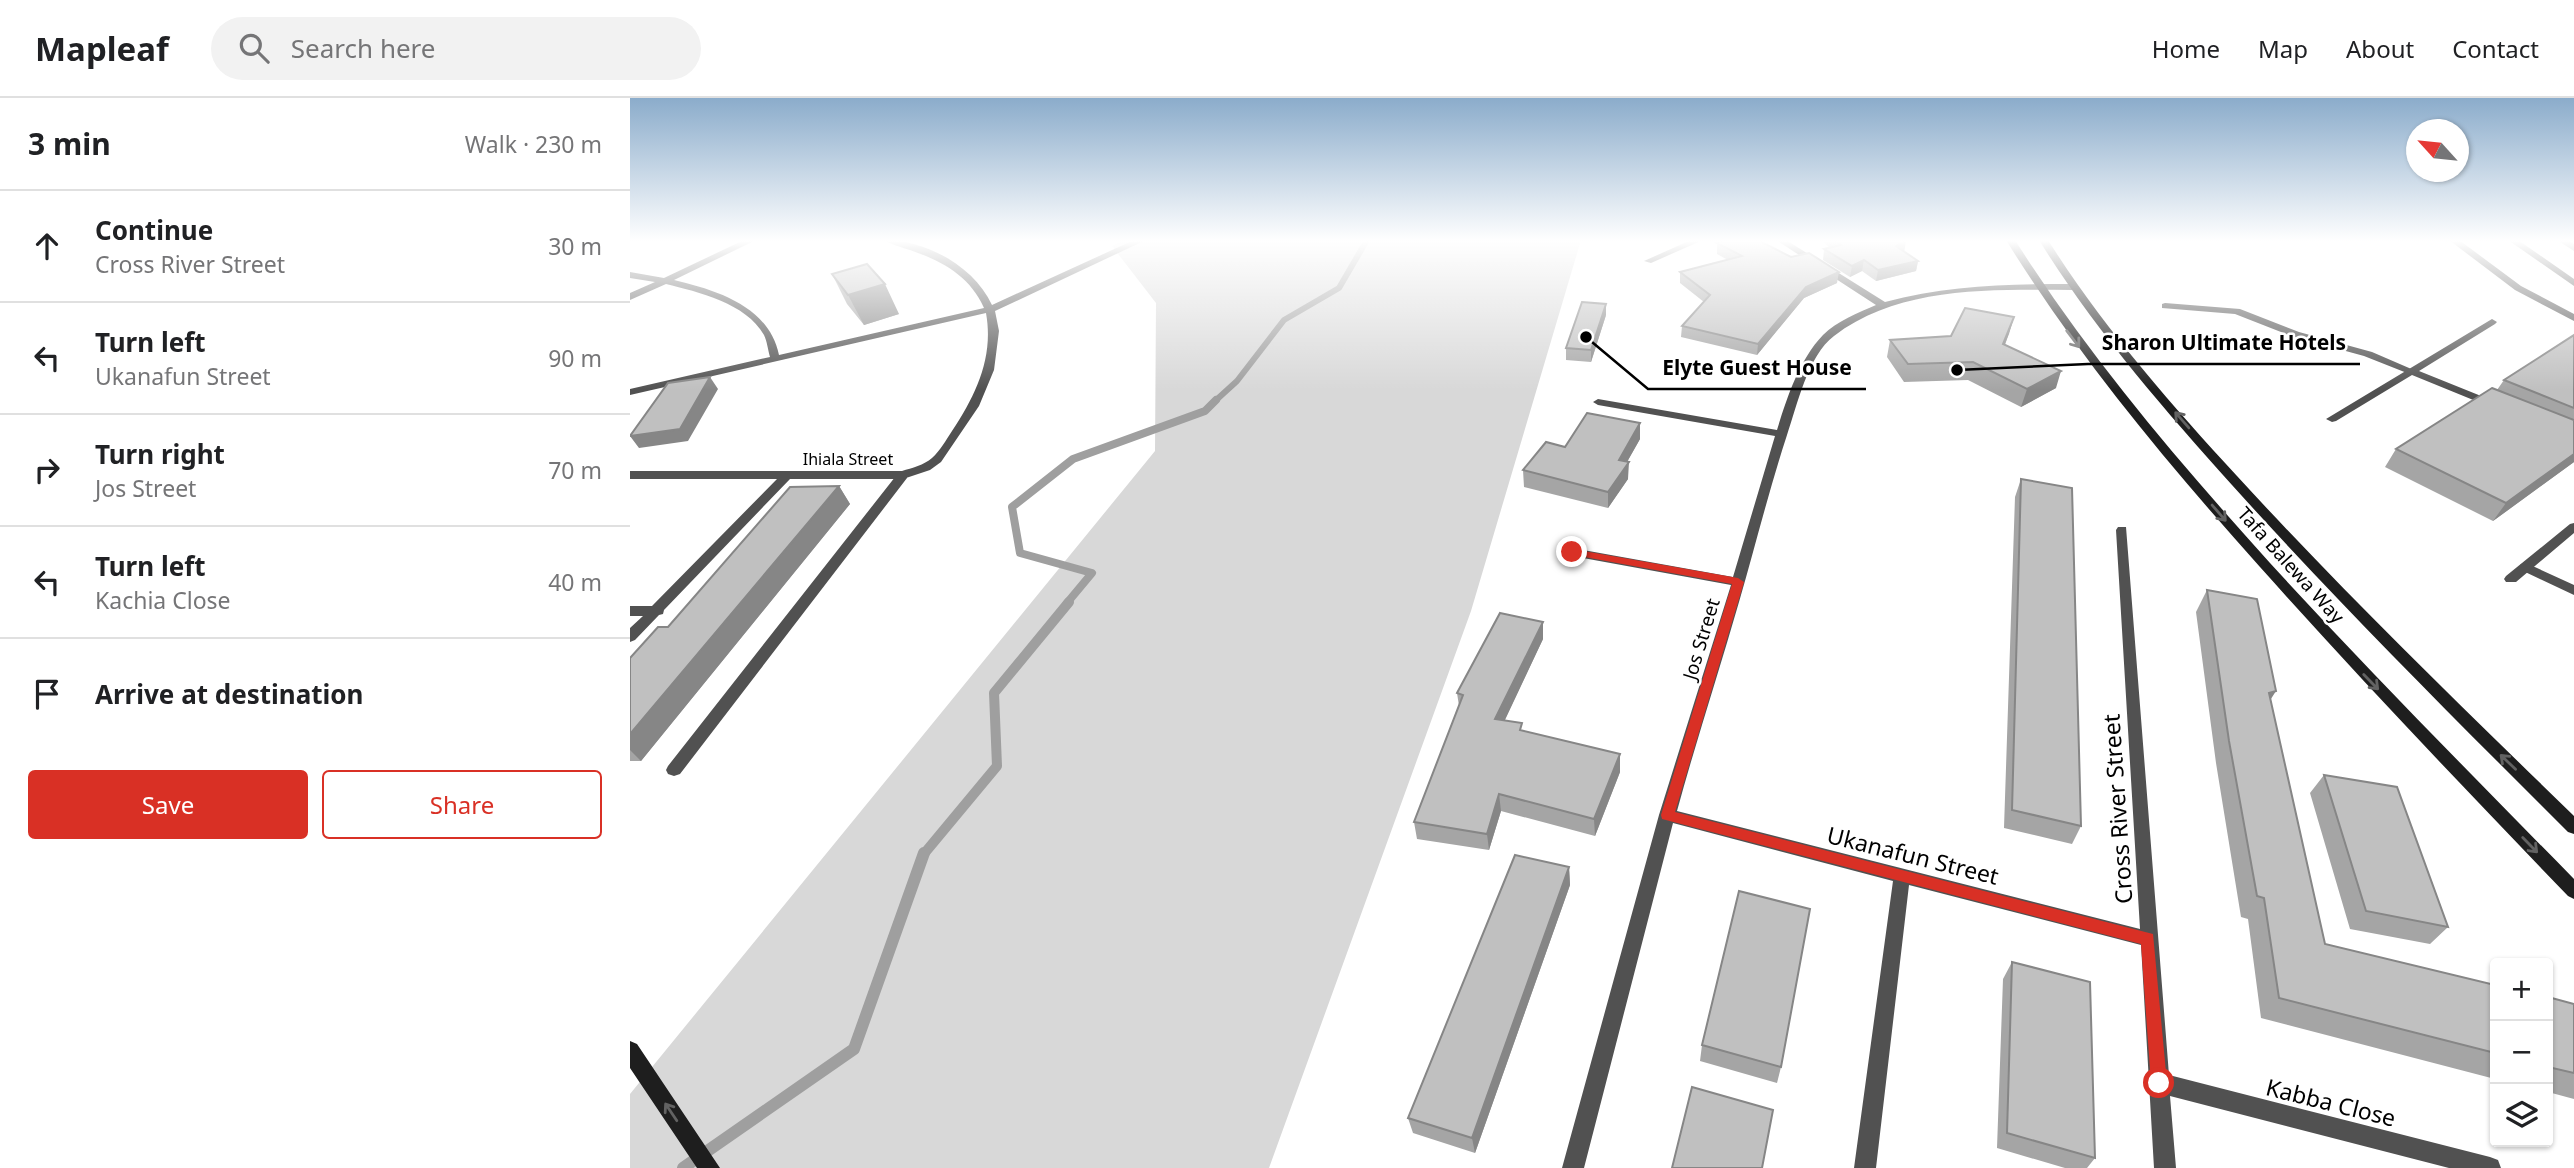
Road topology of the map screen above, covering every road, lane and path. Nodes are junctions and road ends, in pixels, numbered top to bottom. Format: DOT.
graph roads {
  1 [pos="697,290"];
  2 [pos="979,290"];
  3 [pos="1033,290"];
  4 [pos="1859,290"];
  5 [pos="1979,290"];
  6 [pos="2040,290"];
  7 [pos="2076,290"];
  8 [pos="2522,290"];
  9 [pos="1884,306"];
  10 [pos="2165,306"];
  11 [pos="991,309"];
  12 [pos="2574,318"];
  13 [pos="2492,322"];
  14 [pos="775,358"];
  15 [pos="2411,371"];
  16 [pos="630,392"];
  17 [pos="1598,402"];
  18 [pos="2499,407"];
  19 [pos="2332,419"];
  20 [pos="1782,434"];
  21 [pos="788,474"];
  22 [pos="630,475"];
  23 [pos="903,475"];
  24 [pos="2574,527"];
  25 [pos="2122,530"];
  26 [pos="1572,552"];
  27 [pos="2526,567"];
  28 [pos="2511,579"];
  29 [pos="1738,582"];
  30 [pos="2574,590"];
  31 [pos="630,611"];
  32 [pos="658,611"];
  33 [pos="630,637"];
  34 [pos="674,770"];
  35 [pos="1667,815"];
  36 [pos="2574,827"];
  37 [pos="1902,875"];
  38 [pos="2574,891"];
  39 [pos="2148,939"];
  40 [pos="630,1051"];
  41 [pos="2159,1083"];
  42 [pos="709,1168"];
  43 [pos="1573,1168"];
  44 [pos="1865,1168"];
  45 [pos="2165,1168"];
  46 [pos="2490,1168"];
  1 -- 14 [label="street"];
  2 -- 11 [label="street"];
  3 -- 11 [label="street"];
  4 -- 9 [label="street"];
  5 -- 9 [label="street, Jos Street"];
  6 -- 38 [label="main road, Tafa Balewa Way, one-way"];
  36 -- 7 [label="main road, Tafa Balewa Way, one-way"];
  8 -- 12 [label="street"];
  9 -- 20 [label="street, Jos Street"];
  10 -- 15 [label="street"];
  11 -- 14 [label="street"];
  11 -- 23 [label="street, Ihiala Street"];
  13 -- 15 [label="street"];
  14 -- 16 [label="street"];
  15 -- 18 [label="street"];
  15 -- 19 [label="street"];
  17 -- 20 [label="street"];
  20 -- 29 [label="street, Jos Street"];
  21 -- 22 [label="street, Ihiala Street"];
  21 -- 23 [label="street, Ihiala Street"];
  21 -- 32 [label="street"];
  23 -- 34 [label="street"];
  24 -- 27 [label="street"];
  25 -- 39 [label="street, Cross River Street"];
  26 -- 29 [label="street"];
  27 -- 28 [label="street"];
  27 -- 30 [label="street"];
  29 -- 35 [label="street, Jos Street"];
  31 -- 32 [label="street"];
  32 -- 33 [label="street"];
  35 -- 37 [label="street, Ukanafun Street"];
  35 -- 43 [label="street, Jos Street"];
  37 -- 39 [label="street, Ukanafun Street"];
  37 -- 44 [label="street"];
  39 -- 41 [label="street, Cross River Street"];
  42 -- 40 [label="main road, one-way"];
  41 -- 45 [label="street, Cross River Street"];
  41 -- 46 [label="street, Kabba Close"];
}
